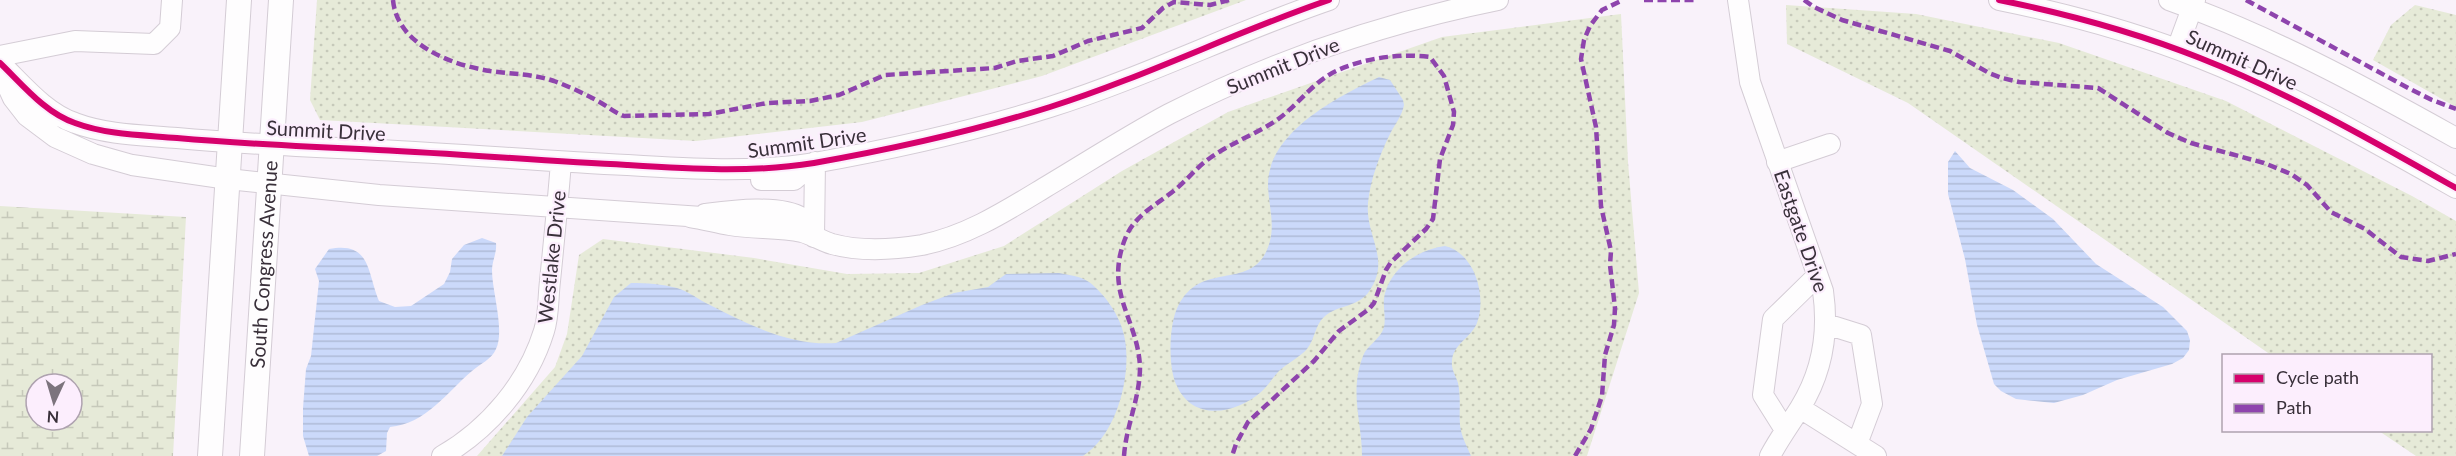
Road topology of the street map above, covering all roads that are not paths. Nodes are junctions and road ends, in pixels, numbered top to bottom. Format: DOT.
graph roads {
  1 [pos="171,0"];
  2 [pos="239,0"];
  3 [pos="281,0"];
  4 [pos="1329,0"];
  5 [pos="1498,0"];
  6 [pos="1738,0"];
  7 [pos="1999,0"];
  8 [pos="2169,0"];
  9 [pos="2193,4"];
  10 [pos="2177,49"];
  11 [pos="0,56"];
  12 [pos="0,63"];
  13 [pos="0,70"];
  14 [pos="118,133"];
  15 [pos="2456,138"];
  16 [pos="230,142"];
  17 [pos="1830,144"];
  18 [pos="272,145"];
  19 [pos="114,160"];
  20 [pos="561,162"];
  21 [pos="815,162"];
  22 [pos="1778,162"];
  23 [pos="228,179"];
  24 [pos="270,183"];
  25 [pos="2456,188"];
  26 [pos="557,206"];
  27 [pos="814,237"];
  28 [pos="1817,276"];
  29 [pos="1826,324"];
  30 [pos="1800,408"];
  31 [pos="1785,430"];
  32 [pos="1857,444"];
  33 [pos="210,456"];
  34 [pos="252,456"];
  35 [pos="442,456"];
  36 [pos="1770,456"];
  37 [pos="1876,456"];
  1 -- 11 [label="street"];
  2 -- 16 [label="main road, South Congress Avenue"];
  3 -- 18 [label="main road, South Congress Avenue"];
  4 -- 21 [label="street, Summit Drive"];
  5 -- 27 [label="street, Summit Drive"];
  6 -- 22 [label="street, Eastgate Drive"];
  7 -- 10 [label="street, Summit Drive"];
  8 -- 9 [label="street, Summit Drive"];
  9 -- 10 [label="street"];
  9 -- 15 [label="street, Summit Drive"];
  10 -- 25 [label="street, Summit Drive"];
  12 -- 14 [label="street, Summit Drive"];
  13 -- 19 [label="street, Summit Drive"];
  14 -- 16 [label="street, Summit Drive"];
  14 -- 19 [label="street"];
  16 -- 18 [label="street, Summit Drive"];
  16 -- 23 [label="main road, South Congress Avenue"];
  17 -- 22 [label="street"];
  18 -- 20 [label="street, Summit Drive"];
  18 -- 24 [label="main road, South Congress Avenue"];
  19 -- 23 [label="street, Summit Drive"];
  20 -- 21 [label="street, Summit Drive"];
  20 -- 26 [label="street, Westlake Drive"];
  21 -- 27 [label="street, Summit Drive"];
  22 -- 28 [label="street, Eastgate Drive"];
  23 -- 24 [label="street, Summit Drive"];
  23 -- 33 [label="main road, South Congress Avenue"];
  24 -- 26 [label="street, Summit Drive"];
  24 -- 34 [label="main road, South Congress Avenue"];
  26 -- 27 [label="street, Summit Drive"];
  26 -- 35 [label="street, Westlake Drive"];
  28 -- 29 [label="street, Eastgate Drive"];
  28 -- 31 [label="street"];
  29 -- 30 [label="street, Eastgate Drive"];
  29 -- 32 [label="street"];
  30 -- 31 [label="street, Eastgate Drive"];
  30 -- 32 [label="street"];
  31 -- 36 [label="street, Eastgate Drive"];
  32 -- 37 [label="street"];
}
